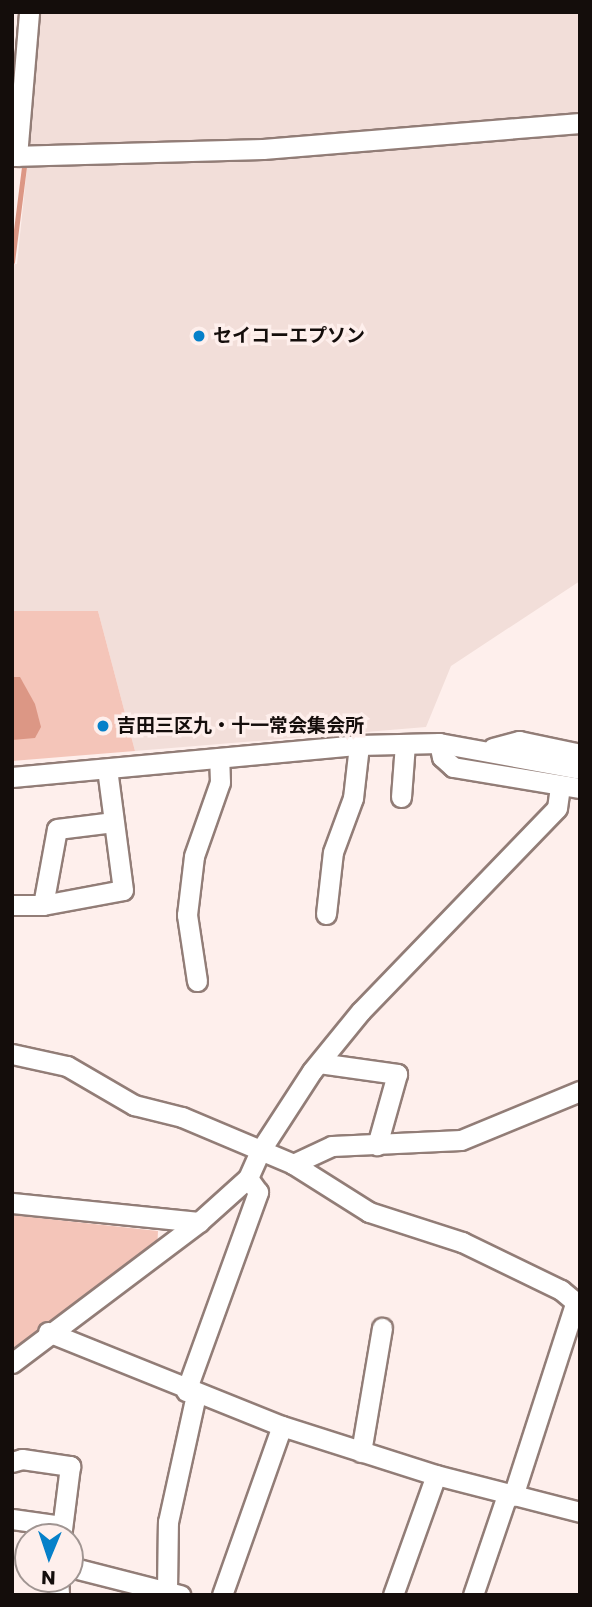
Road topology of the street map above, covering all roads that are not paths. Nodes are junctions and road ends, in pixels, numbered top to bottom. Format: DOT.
graph roads {
  1 [pos="29,12"];
  2 [pos="580,123"];
  3 [pos="15,156"];
  4 [pos="439,743"];
  5 [pos="405,744"];
  6 [pos="359,745"];
  7 [pos="488,749"];
  8 [pos="580,754"];
  9 [pos="219,758"];
  10 [pos="107,769"];
  11 [pos="580,769"];
  12 [pos="12,777"];
  13 [pos="560,787"];
  14 [pos="580,788"];
  15 [pos="401,797"];
  16 [pos="114,822"];
  17 [pos="12,905"];
  18 [pos="43,905"];
  19 [pos="326,914"];
  20 [pos="197,981"];
  21 [pos="12,1054"];
  22 [pos="319,1063"];
  23 [pos="580,1091"];
  24 [pos="377,1145"];
  25 [pos="260,1151"];
  26 [pos="293,1164"];
  27 [pos="248,1178"];
  28 [pos="12,1203"];
  29 [pos="199,1222"];
  30 [pos="577,1305"];
  31 [pos="382,1328"];
  32 [pos="48,1332"];
  33 [pos="12,1363"];
  34 [pos="191,1393"];
  35 [pos="282,1426"];
  36 [pos="361,1452"];
  37 [pos="12,1462"];
  38 [pos="436,1475"];
  39 [pos="510,1495"];
  40 [pos="580,1512"];
  41 [pos="63,1523"];
  42 [pos="84,1572"];
  43 [pos="124,1589"];
  44 [pos="173,1592"];
  45 [pos="222,1595"];
  46 [pos="394,1595"];
  47 [pos="473,1595"];
  1 -- 3 [label="street"];
  2 -- 3 [label="street"];
  4 -- 5 [label="street"];
  4 -- 7 [label="street"];
  4 -- 13 [label="street"];
  5 -- 6 [label="street"];
  5 -- 15 [label="street"];
  6 -- 9 [label="street"];
  6 -- 19 [label="street"];
  7 -- 8 [label="street"];
  7 -- 11 [label="street"];
  9 -- 10 [label="street"];
  9 -- 20 [label="street"];
  10 -- 12 [label="street"];
  10 -- 16 [label="street"];
  13 -- 14 [label="street"];
  13 -- 22 [label="street"];
  16 -- 18 [label="street"];
  16 -- 18 [label="street"];
  17 -- 18 [label="street"];
  21 -- 25 [label="street"];
  22 -- 24 [label="street"];
  22 -- 25 [label="street"];
  23 -- 24 [label="street"];
  24 -- 26 [label="street"];
  25 -- 26 [label="street"];
  25 -- 27 [label="street"];
  26 -- 30 [label="street"];
  27 -- 29 [label="street"];
  27 -- 34 [label="street"];
  28 -- 29 [label="street"];
  29 -- 32 [label="street"];
  30 -- 39 [label="street"];
  31 -- 36 [label="street"];
  32 -- 33 [label="street"];
  32 -- 34 [label="street"];
  34 -- 35 [label="street"];
  34 -- 44 [label="street"];
  35 -- 36 [label="street"];
  35 -- 45 [label="street"];
  36 -- 38 [label="street"];
  37 -- 41 [label="street"];
  38 -- 39 [label="street"];
  38 -- 46 [label="street"];
  39 -- 40 [label="street"];
  39 -- 47 [label="street"];
  42 -- 43 [label="street"];
  43 -- 44 [label="street"];
}
